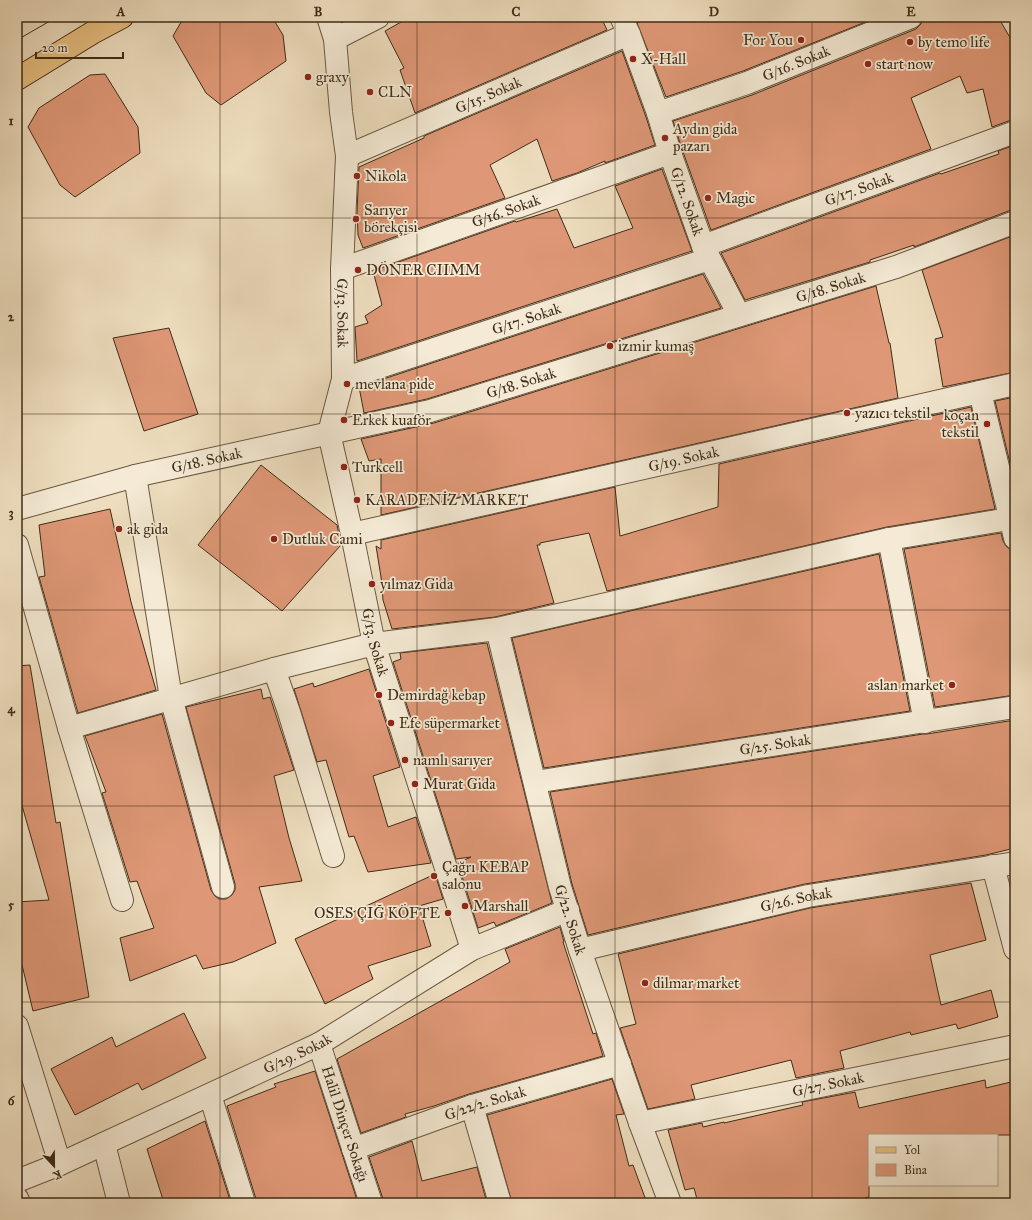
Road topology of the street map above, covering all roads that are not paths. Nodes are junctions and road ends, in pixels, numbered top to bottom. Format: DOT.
graph roads {
  1 [pos="122,17"];
  2 [pos="328,17"];
  3 [pos="378,17"];
  4 [pos="911,17"];
  5 [pos="625,25"];
  6 [pos="335,39"];
  7 [pos="17,79"];
  8 [pos="658,113"];
  9 [pos="1015,132"];
  10 [pos="670,153"];
  11 [pos="347,156"];
  12 [pos="1015,222"];
  13 [pos="706,252"];
  14 [pos="342,269"];
  15 [pos="739,315"];
  16 [pos="343,379"];
  17 [pos="1015,384"];
  18 [pos="980,392"];
  19 [pos="329,433"];
  20 [pos="135,476"];
  21 [pos="17,509"];
  22 [pos="1014,525"];
  23 [pos="352,534"];
  24 [pos="889,539"];
  25 [pos="17,545"];
  26 [pos="497,629"];
  27 [pos="374,644"];
  28 [pos="274,669"];
  29 [pos="171,698"];
  30 [pos="1015,707"];
  31 [pos="925,722"];
  32 [pos="69,728"];
  33 [pos="535,782"];
  34 [pos="333,856"];
  35 [pos="1015,862"];
  36 [pos="993,866"];
  37 [pos="223,887"];
  38 [pos="122,900"];
  39 [pos="568,910"];
  40 [pos="472,949"];
  41 [pos="1015,949"];
  42 [pos="580,950"];
  43 [pos="17,1026"];
  44 [pos="319,1044"];
  45 [pos="1015,1046"];
  46 [pos="620,1064"];
  47 [pos="210,1095"];
  48 [pos="472,1106"];
  49 [pos="640,1123"];
  50 [pos="104,1144"];
  51 [pos="354,1149"];
  52 [pos="60,1164"];
  53 [pos="17,1181"];
  54 [pos="17,1198"];
  55 [pos="19,1203"];
  56 [pos="119,1203"];
  57 [pos="244,1203"];
  58 [pos="371,1203"];
  59 [pos="500,1203"];
  60 [pos="670,1203"];
  1 -- 7 [label="main road"];
  2 -- 6 [label="street, G/13. Sokak"];
  3 -- 6 [label="street"];
  4 -- 8 [label="street, G/16. Sokak"];
  5 -- 8 [label="street, G/12. Sokak"];
  5 -- 11 [label="street, G/15. Sokak"];
  6 -- 11 [label="street, G/13. Sokak"];
  8 -- 10 [label="street, G/12. Sokak"];
  9 -- 13 [label="street, G/17. Sokak"];
  10 -- 13 [label="street, G/12. Sokak"];
  10 -- 14 [label="street, G/16. Sokak"];
  11 -- 14 [label="street, G/13. Sokak"];
  12 -- 15 [label="street, G/18. Sokak"];
  13 -- 15 [label="street, G/12. Sokak"];
  13 -- 16 [label="street, G/17. Sokak"];
  14 -- 16 [label="street, G/13. Sokak"];
  15 -- 19 [label="street, G/18. Sokak"];
  16 -- 19 [label="street, G/13. Sokak"];
  17 -- 18 [label="street, G/19. Sokak"];
  18 -- 22 [label="street"];
  18 -- 23 [label="street, G/19. Sokak"];
  19 -- 20 [label="street, G/18. Sokak"];
  19 -- 23 [label="street, G/13. Sokak"];
  20 -- 21 [label="street, G/18. Sokak"];
  20 -- 29 [label="street"];
  22 -- 24 [label="street"];
  23 -- 27 [label="street, G/13. Sokak"];
  24 -- 26 [label="street"];
  24 -- 31 [label="street"];
  25 -- 32 [label="street"];
  26 -- 27 [label="street"];
  26 -- 33 [label="street, G/22. Sokak"];
  27 -- 28 [label="street"];
  27 -- 40 [label="street, G/13. Sokak"];
  28 -- 29 [label="street"];
  28 -- 34 [label="street"];
  29 -- 32 [label="street"];
  29 -- 37 [label="street"];
  30 -- 31 [label="street, G/25. Sokak"];
  31 -- 33 [label="street, G/25. Sokak"];
  32 -- 38 [label="street"];
  33 -- 39 [label="street, G/22. Sokak"];
  35 -- 36 [label="street, G/26. Sokak"];
  36 -- 41 [label="street"];
  36 -- 42 [label="street, G/26. Sokak"];
  39 -- 40 [label="street, G/29. Sokak"];
  39 -- 42 [label="street, G/22. Sokak"];
  40 -- 44 [label="street, G/29. Sokak"];
  42 -- 46 [label="street, G/22. Sokak"];
  43 -- 52 [label="street"];
  44 -- 47 [label="street, G/29. Sokak"];
  44 -- 51 [label="street, Halil Dinçer Sokağı"];
  45 -- 49 [label="street, G/27. Sokak"];
  46 -- 48 [label="street, G/22/2. Sokak"];
  46 -- 49 [label="street, G/22. Sokak"];
  47 -- 50 [label="street, G/29. Sokak"];
  47 -- 57 [label="street"];
  48 -- 51 [label="street, G/22/2. Sokak"];
  48 -- 59 [label="street"];
  49 -- 60 [label="street, G/22. Sokak"];
  50 -- 52 [label="street, G/29. Sokak"];
  50 -- 56 [label="street"];
  51 -- 58 [label="street, Halil Dinçer Sokağı"];
  52 -- 53 [label="street, G/29. Sokak"];
  54 -- 55 [label="street"];
}
